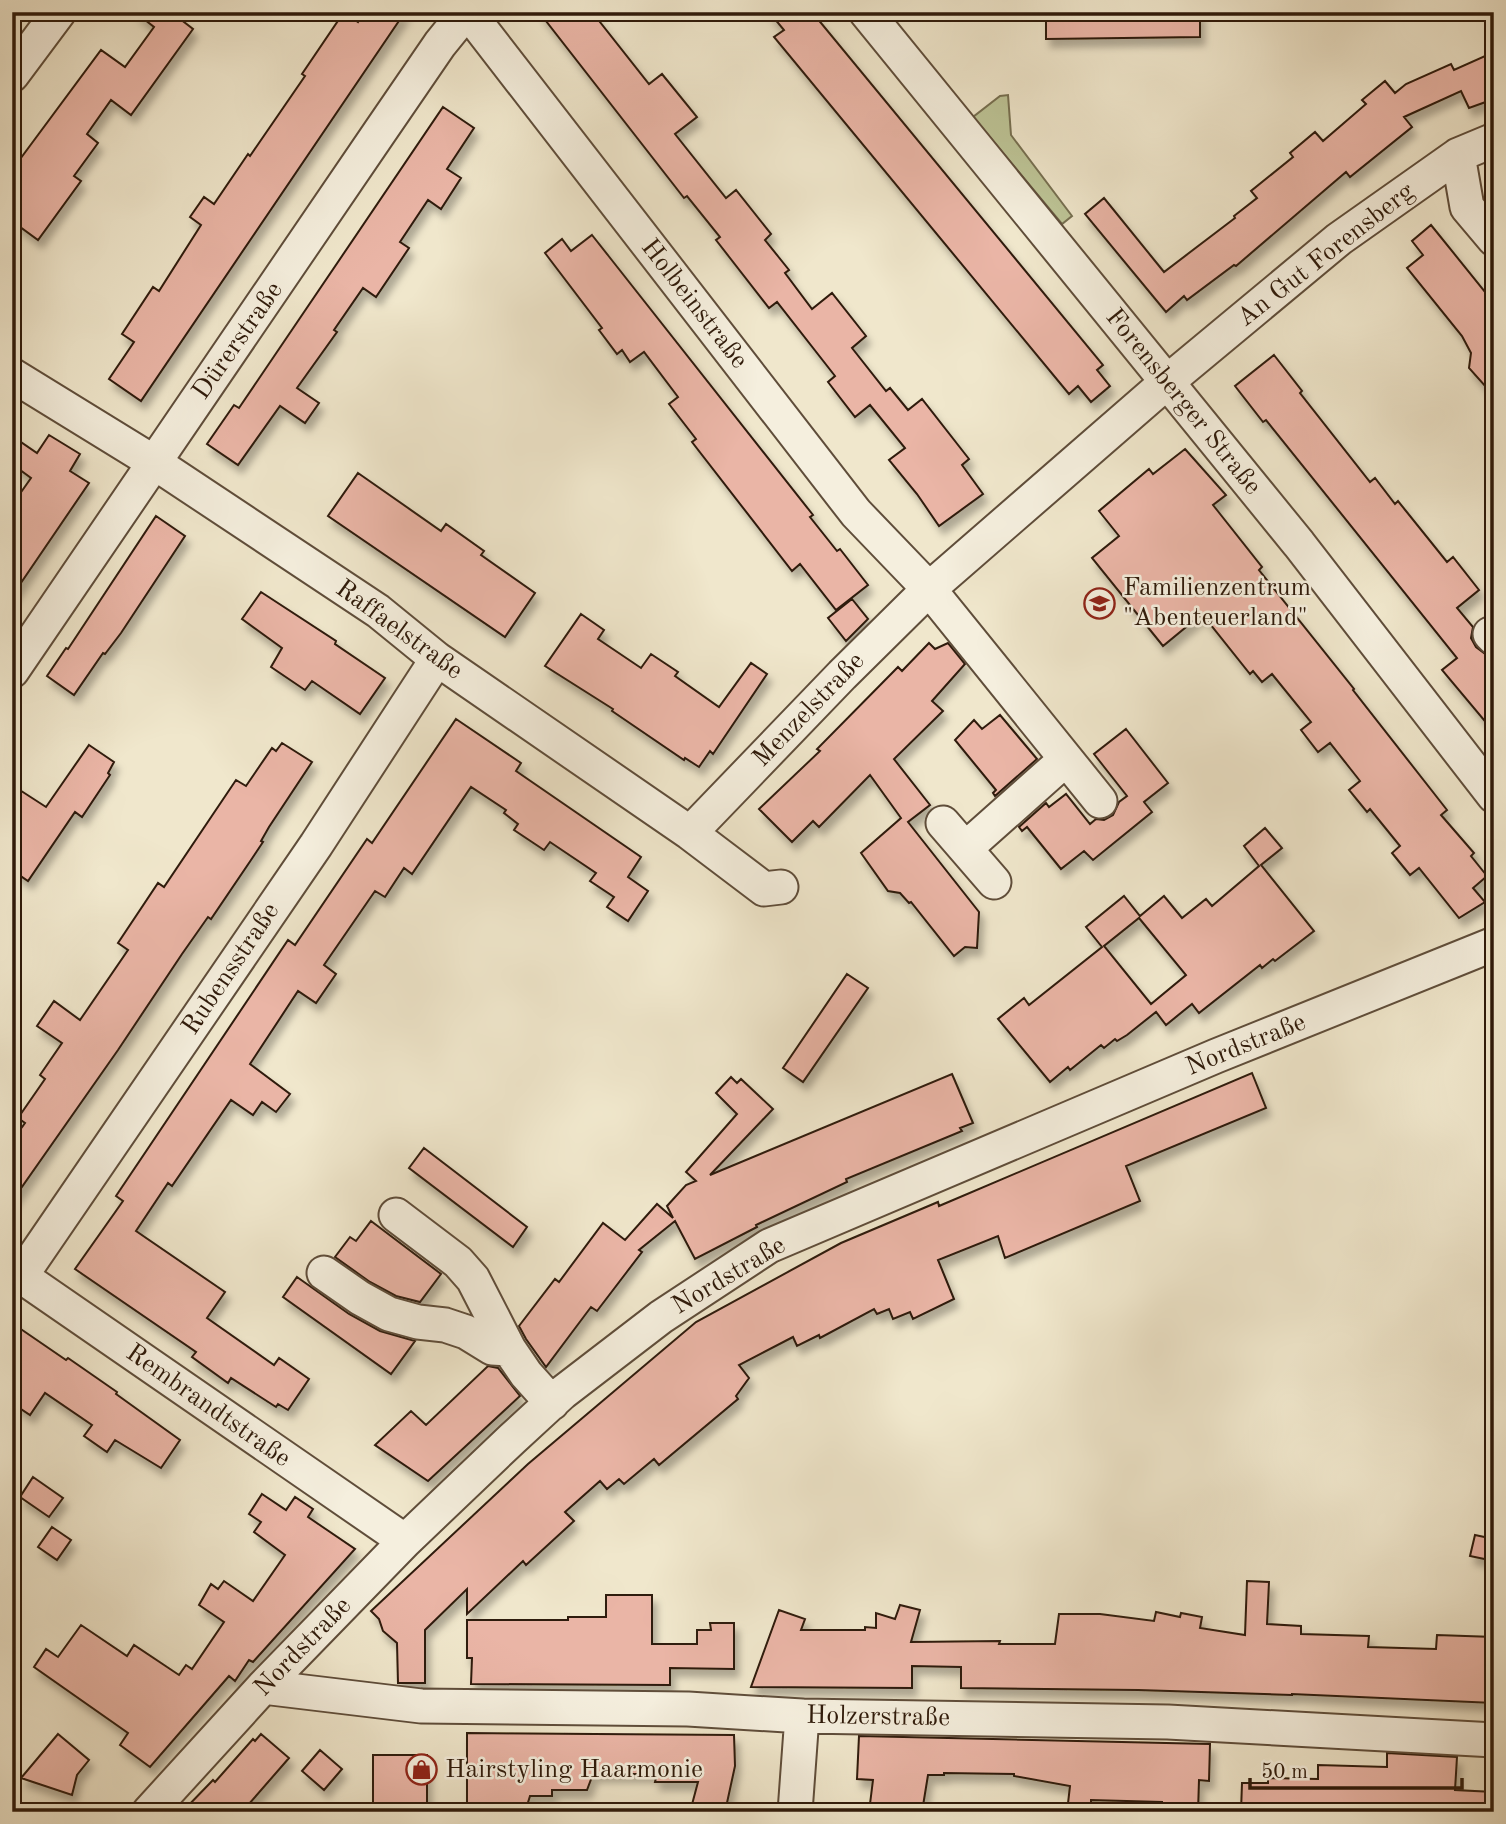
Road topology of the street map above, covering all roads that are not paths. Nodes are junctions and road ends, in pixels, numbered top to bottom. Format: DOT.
graph roads {
  1 [pos="59,12"];
  2 [pos="467,12"];
  3 [pos="866,12"];
  4 [pos="12,75"];
  5 [pos="1494,140"];
  6 [pos="1458,155"];
  7 [pos="1494,239"];
  8 [pos="12,375"];
  9 [pos="1167,382"];
  10 [pos="155,463"];
  11 [pos="929,589"];
  12 [pos="437,659"];
  13 [pos="12,671"];
  14 [pos="1065,760"];
  15 [pos="1494,796"];
  16 [pos="1100,801"];
  17 [pos="943,823"];
  18 [pos="690,833"];
  19 [pos="966,848"];
  20 [pos="994,882"];
  21 [pos="780,887"];
  22 [pos="1494,944"];
  23 [pos="397,1215"];
  24 [pos="17,1273"];
  25 [pos="324,1273"];
  26 [pos="509,1349"];
  27 [pos="552,1403"];
  28 [pos="405,1541"];
  29 [pos="263,1687"];
  30 [pos="802,1716"];
  31 [pos="1494,1741"];
  32 [pos="149,1812"];
  33 [pos="795,1812"];
  1 -- 4 [label="street"];
  2 -- 10 [label="street, Dürerstraße"];
  2 -- 11 [label="street, Holbeinstraße"];
  3 -- 9 [label="street, Forensberger Straße"];
  5 -- 6 [label="street, An Gut Forensberg"];
  6 -- 7 [label="street"];
  6 -- 9 [label="street, An Gut Forensberg"];
  8 -- 10 [label="street, Raffaelstraße"];
  9 -- 11 [label="street, Menzelstraße"];
  9 -- 15 [label="street, Forensberger Straße"];
  10 -- 12 [label="street, Raffaelstraße"];
  10 -- 13 [label="street, Dürerstraße"];
  11 -- 14 [label="street"];
  11 -- 18 [label="street, Menzelstraße"];
  12 -- 18 [label="street, Raffaelstraße"];
  12 -- 24 [label="street, Rubensstraße"];
  14 -- 16 [label="street"];
  14 -- 19 [label="street"];
  17 -- 19 [label="street"];
  18 -- 21 [label="street, Raffaelstraße"];
  19 -- 20 [label="street"];
  22 -- 27 [label="street, Nordstraße"];
  23 -- 26 [label="street"];
  24 -- 28 [label="street, Rembrandtstraße"];
  25 -- 26 [label="street"];
  26 -- 27 [label="street"];
  27 -- 28 [label="street, Nordstraße"];
  28 -- 29 [label="street, Nordstraße"];
  29 -- 30 [label="street, Holzerstraße"];
  29 -- 32 [label="street, Nordstraße"];
  30 -- 31 [label="street, Holzerstraße"];
  30 -- 33 [label="street"];
}
